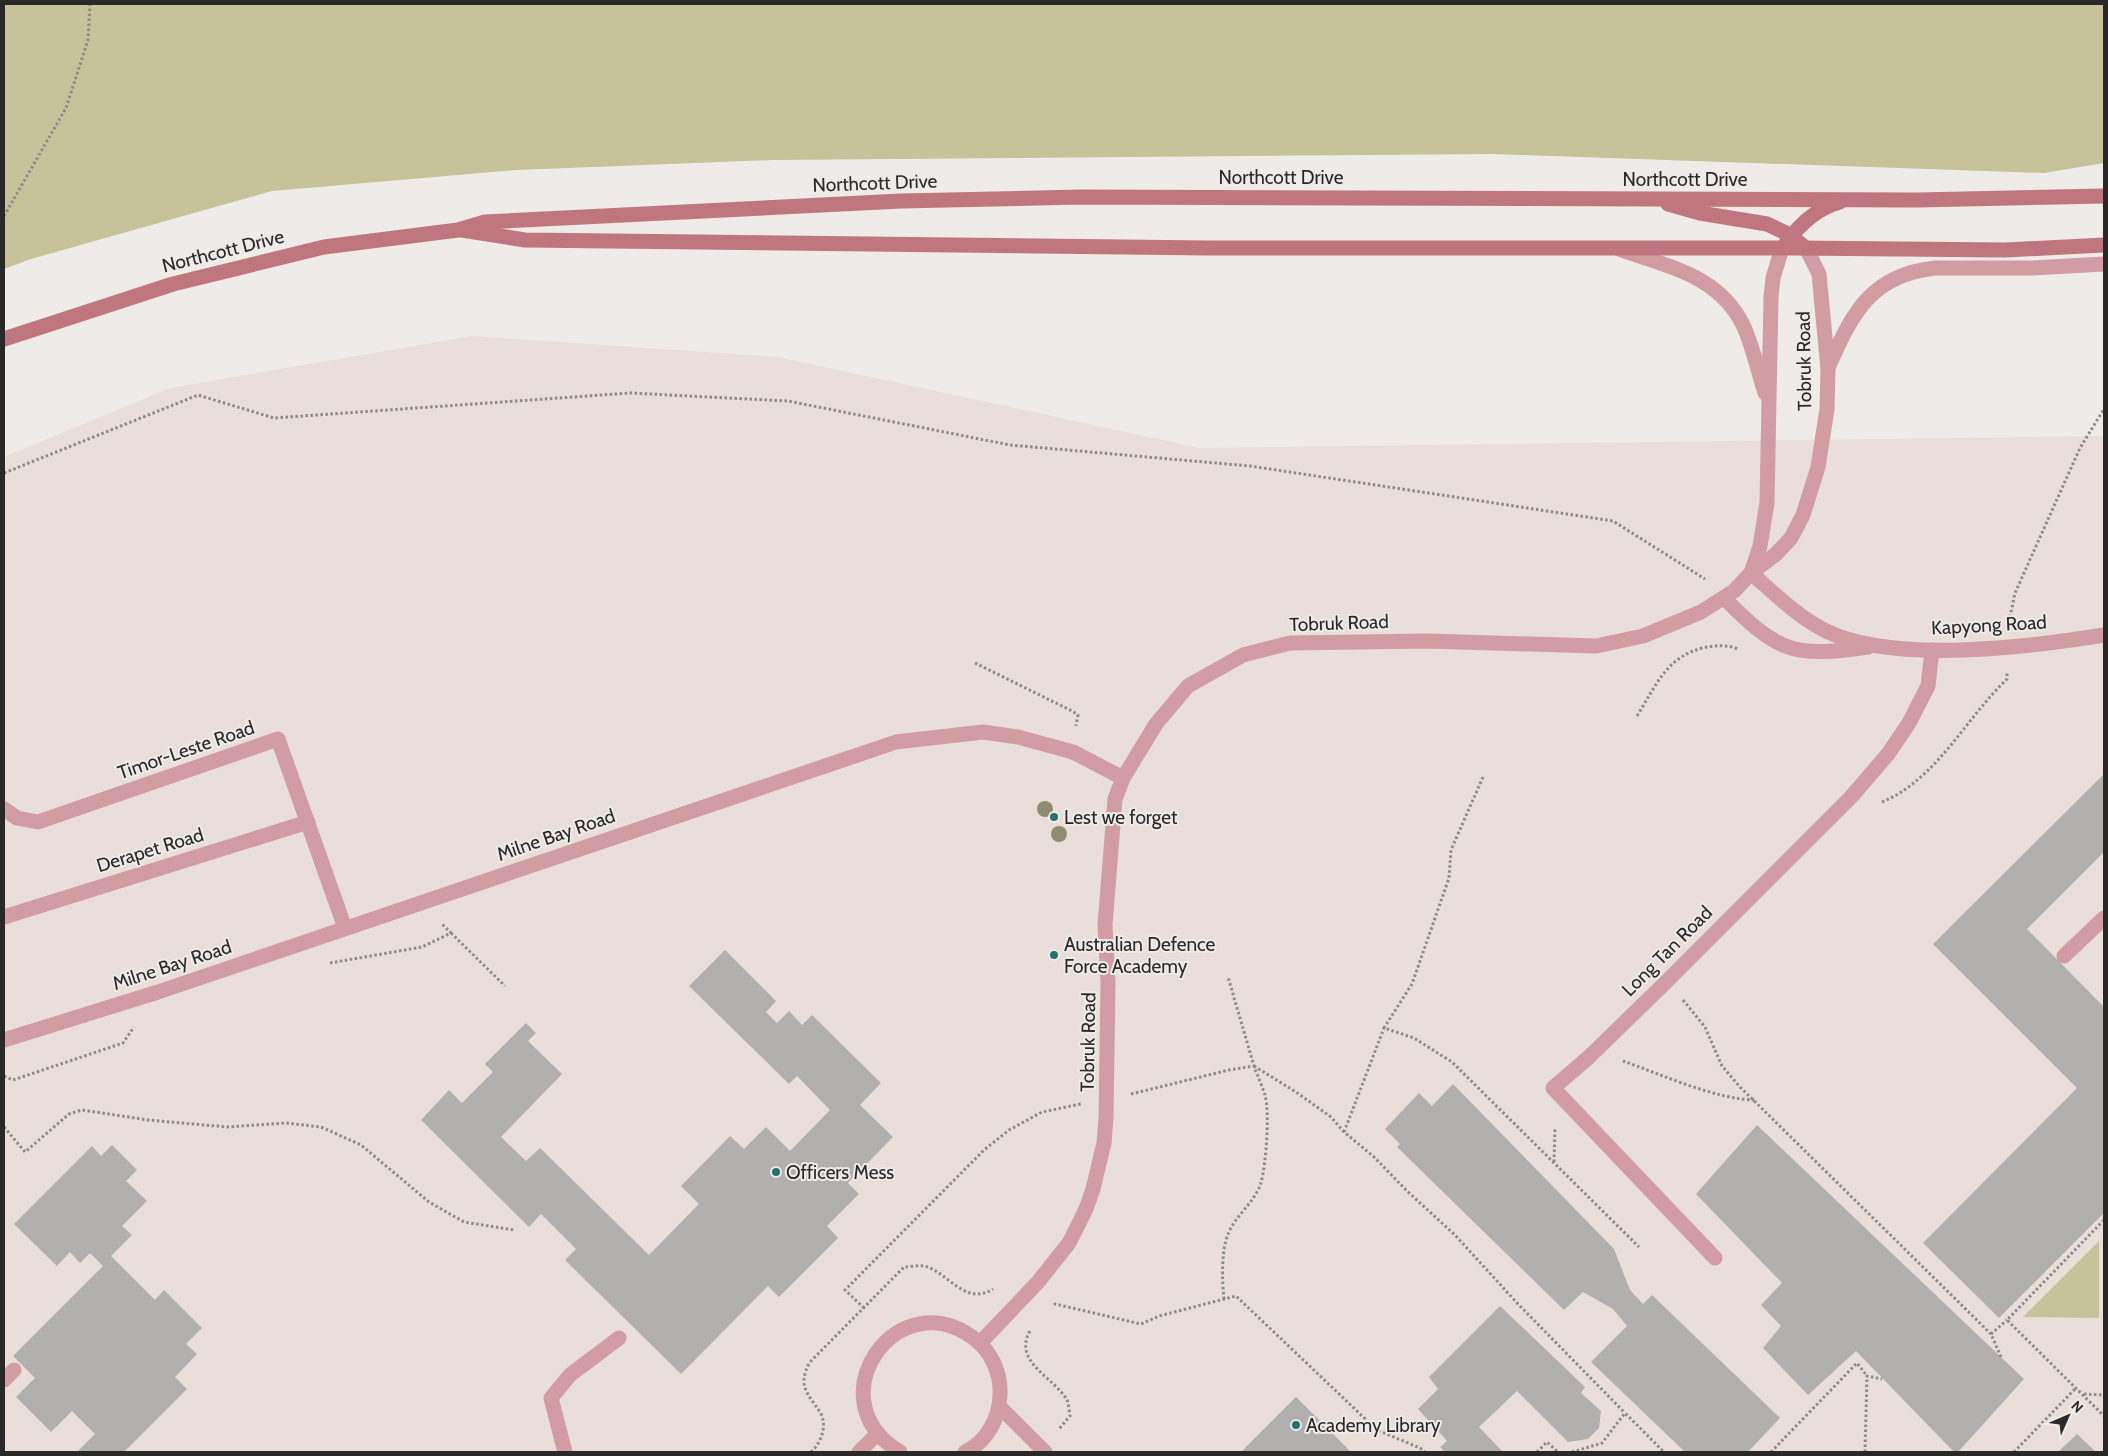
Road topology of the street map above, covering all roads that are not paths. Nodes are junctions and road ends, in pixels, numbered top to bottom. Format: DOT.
graph roads {
  1 [pos="2104,196"];
  2 [pos="1654,199"];
  3 [pos="1854,200"];
  4 [pos="458,230"];
  5 [pos="1786,242"];
  6 [pos="2104,245"];
  7 [pos="1614,248"];
  8 [pos="1806,248"];
  9 [pos="2104,264"];
  10 [pos="4,340"];
  11 [pos="1828,369"];
  12 [pos="1769,406"];
  13 [pos="1751,573"];
  14 [pos="1724,598"];
  15 [pos="2104,635"];
  16 [pos="1875,646"];
  17 [pos="1932,650"];
  18 [pos="1124,778"];
  19 [pos="4,809"];
  20 [pos="308,822"];
  21 [pos="4,917"];
  22 [pos="2104,918"];
  23 [pos="345,928"];
  24 [pos="2064,956"];
  25 [pos="4,1040"];
  26 [pos="1715,1258"];
  27 [pos="619,1338"];
  28 [pos="980,1343"];
  29 [pos="999,1406"];
  30 [pos="877,1434"];
  31 [pos="1044,1451"];
  32 [pos="565,1452"];
  33 [pos="859,1452"];
  34 [pos="900,1452"];
  35 [pos="965,1452"];
  1 -- 3 [label="street, Northcott Drive"];
  2 -- 3 [label="street, Northcott Drive"];
  2 -- 4 [label="street, Northcott Drive"];
  2 -- 5 [label="street"];
  3 -- 5 [label="street"];
  4 -- 7 [label="street, Northcott Drive"];
  4 -- 10 [label="street, Northcott Drive"];
  5 -- 7 [label="street, Northcott Drive"];
  5 -- 8 [label="street"];
  5 -- 12 [label="street, Tobruk Road"];
  6 -- 8 [label="street"];
  7 -- 12 [label="street"];
  8 -- 11 [label="street, Tobruk Road"];
  9 -- 11 [label="street"];
  11 -- 13 [label="street, Tobruk Road"];
  12 -- 13 [label="street, Tobruk Road"];
  13 -- 14 [label="street, Tobruk Road"];
  13 -- 16 [label="street, Kapyong Road"];
  14 -- 16 [label="street, Kapyong Road"];
  14 -- 18 [label="street, Tobruk Road"];
  15 -- 17 [label="street, Kapyong Road"];
  16 -- 17 [label="street, Kapyong Road"];
  17 -- 26 [label="street, Long Tan Road"];
  18 -- 23 [label="street, Milne Bay Road"];
  18 -- 28 [label="street, Tobruk Road"];
  19 -- 20 [label="street, Timor-Leste Road"];
  20 -- 21 [label="street, Derapet Road"];
  20 -- 23 [label="street, Timor-Leste Road"];
  22 -- 24 [label="street"];
  23 -- 25 [label="street, Milne Bay Road"];
  27 -- 32 [label="street"];
  28 -- 29 [label="street"];
  28 -- 30 [label="street"];
  29 -- 31 [label="street"];
  29 -- 35 [label="street"];
  30 -- 33 [label="street"];
  30 -- 34 [label="street"];
}
